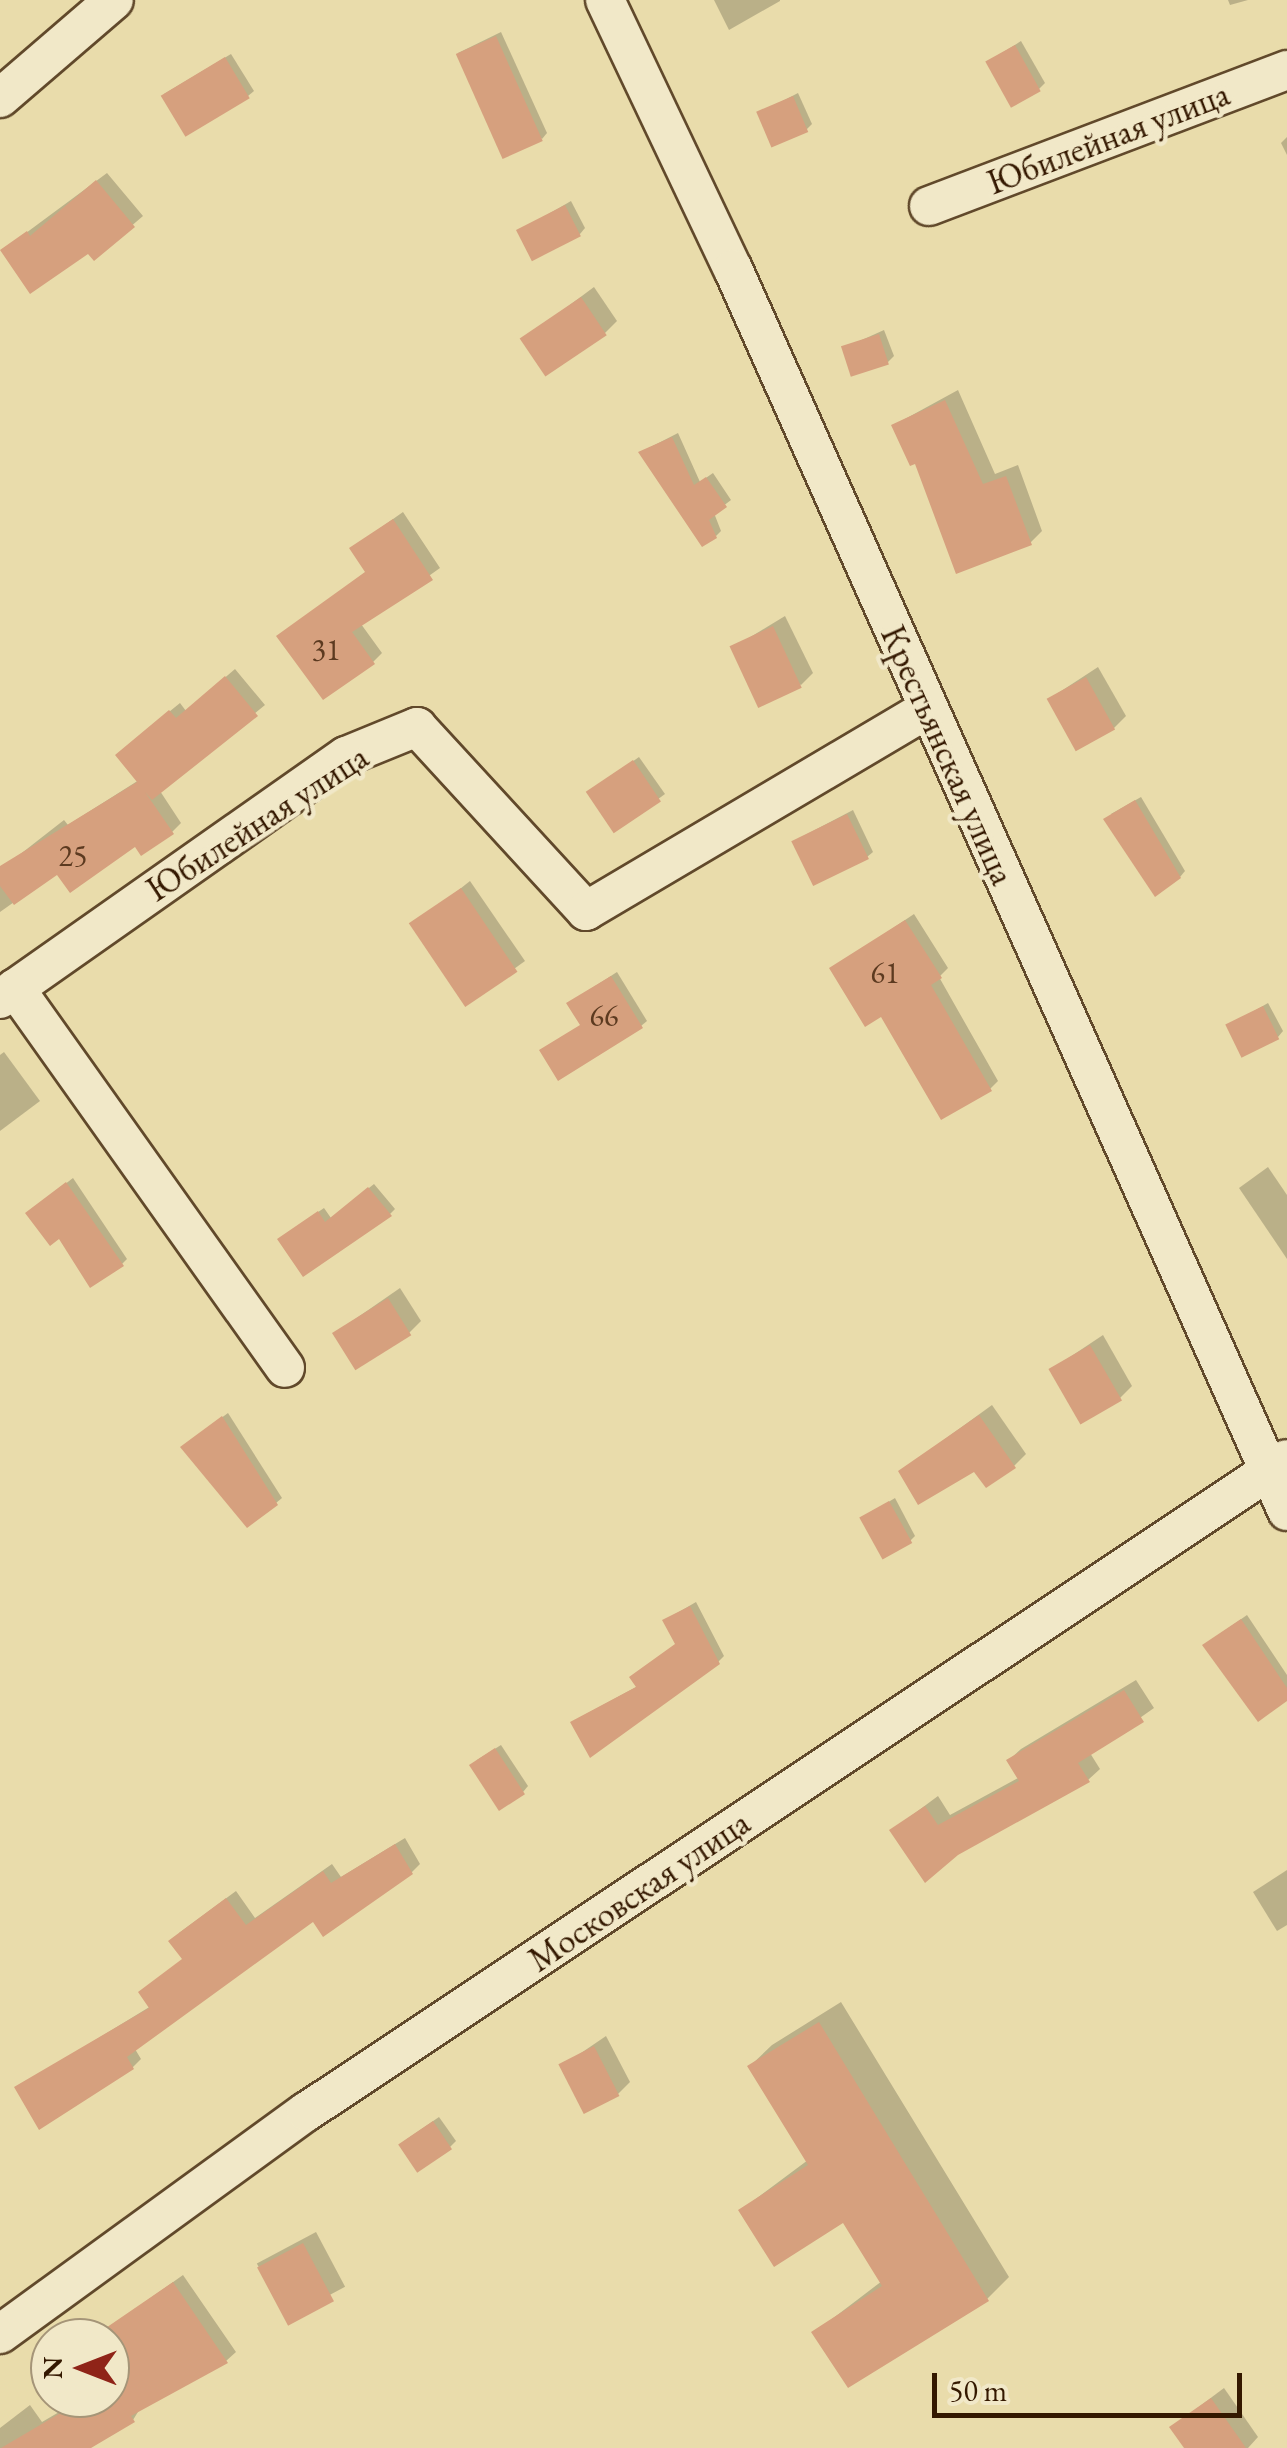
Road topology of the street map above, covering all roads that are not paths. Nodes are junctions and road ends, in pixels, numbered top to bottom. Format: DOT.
graph roads {
  1 [pos="114,0"];
  2 [pos="605,0"];
  3 [pos="1287,70"];
  4 [pos="0,98"];
  5 [pos="929,206"];
  6 [pos="927,709"];
  7 [pos="8,993"];
  8 [pos="285,1368"];
  9 [pos="1278,1465"];
  10 [pos="1287,1511"];
  11 [pos="0,2334"];
  1 -- 4 [label="street"];
  2 -- 6 [label="street, Крестьянская улица"];
  3 -- 5 [label="street, Юбилейная улица"];
  6 -- 7 [label="street, Юбилейная улица"];
  6 -- 9 [label="street, Крестьянская улица"];
  7 -- 8 [label="street, Юбилейная улица"];
  9 -- 10 [label="street, Крестьянская улица"];
  9 -- 11 [label="street, Московская улица"];
}
